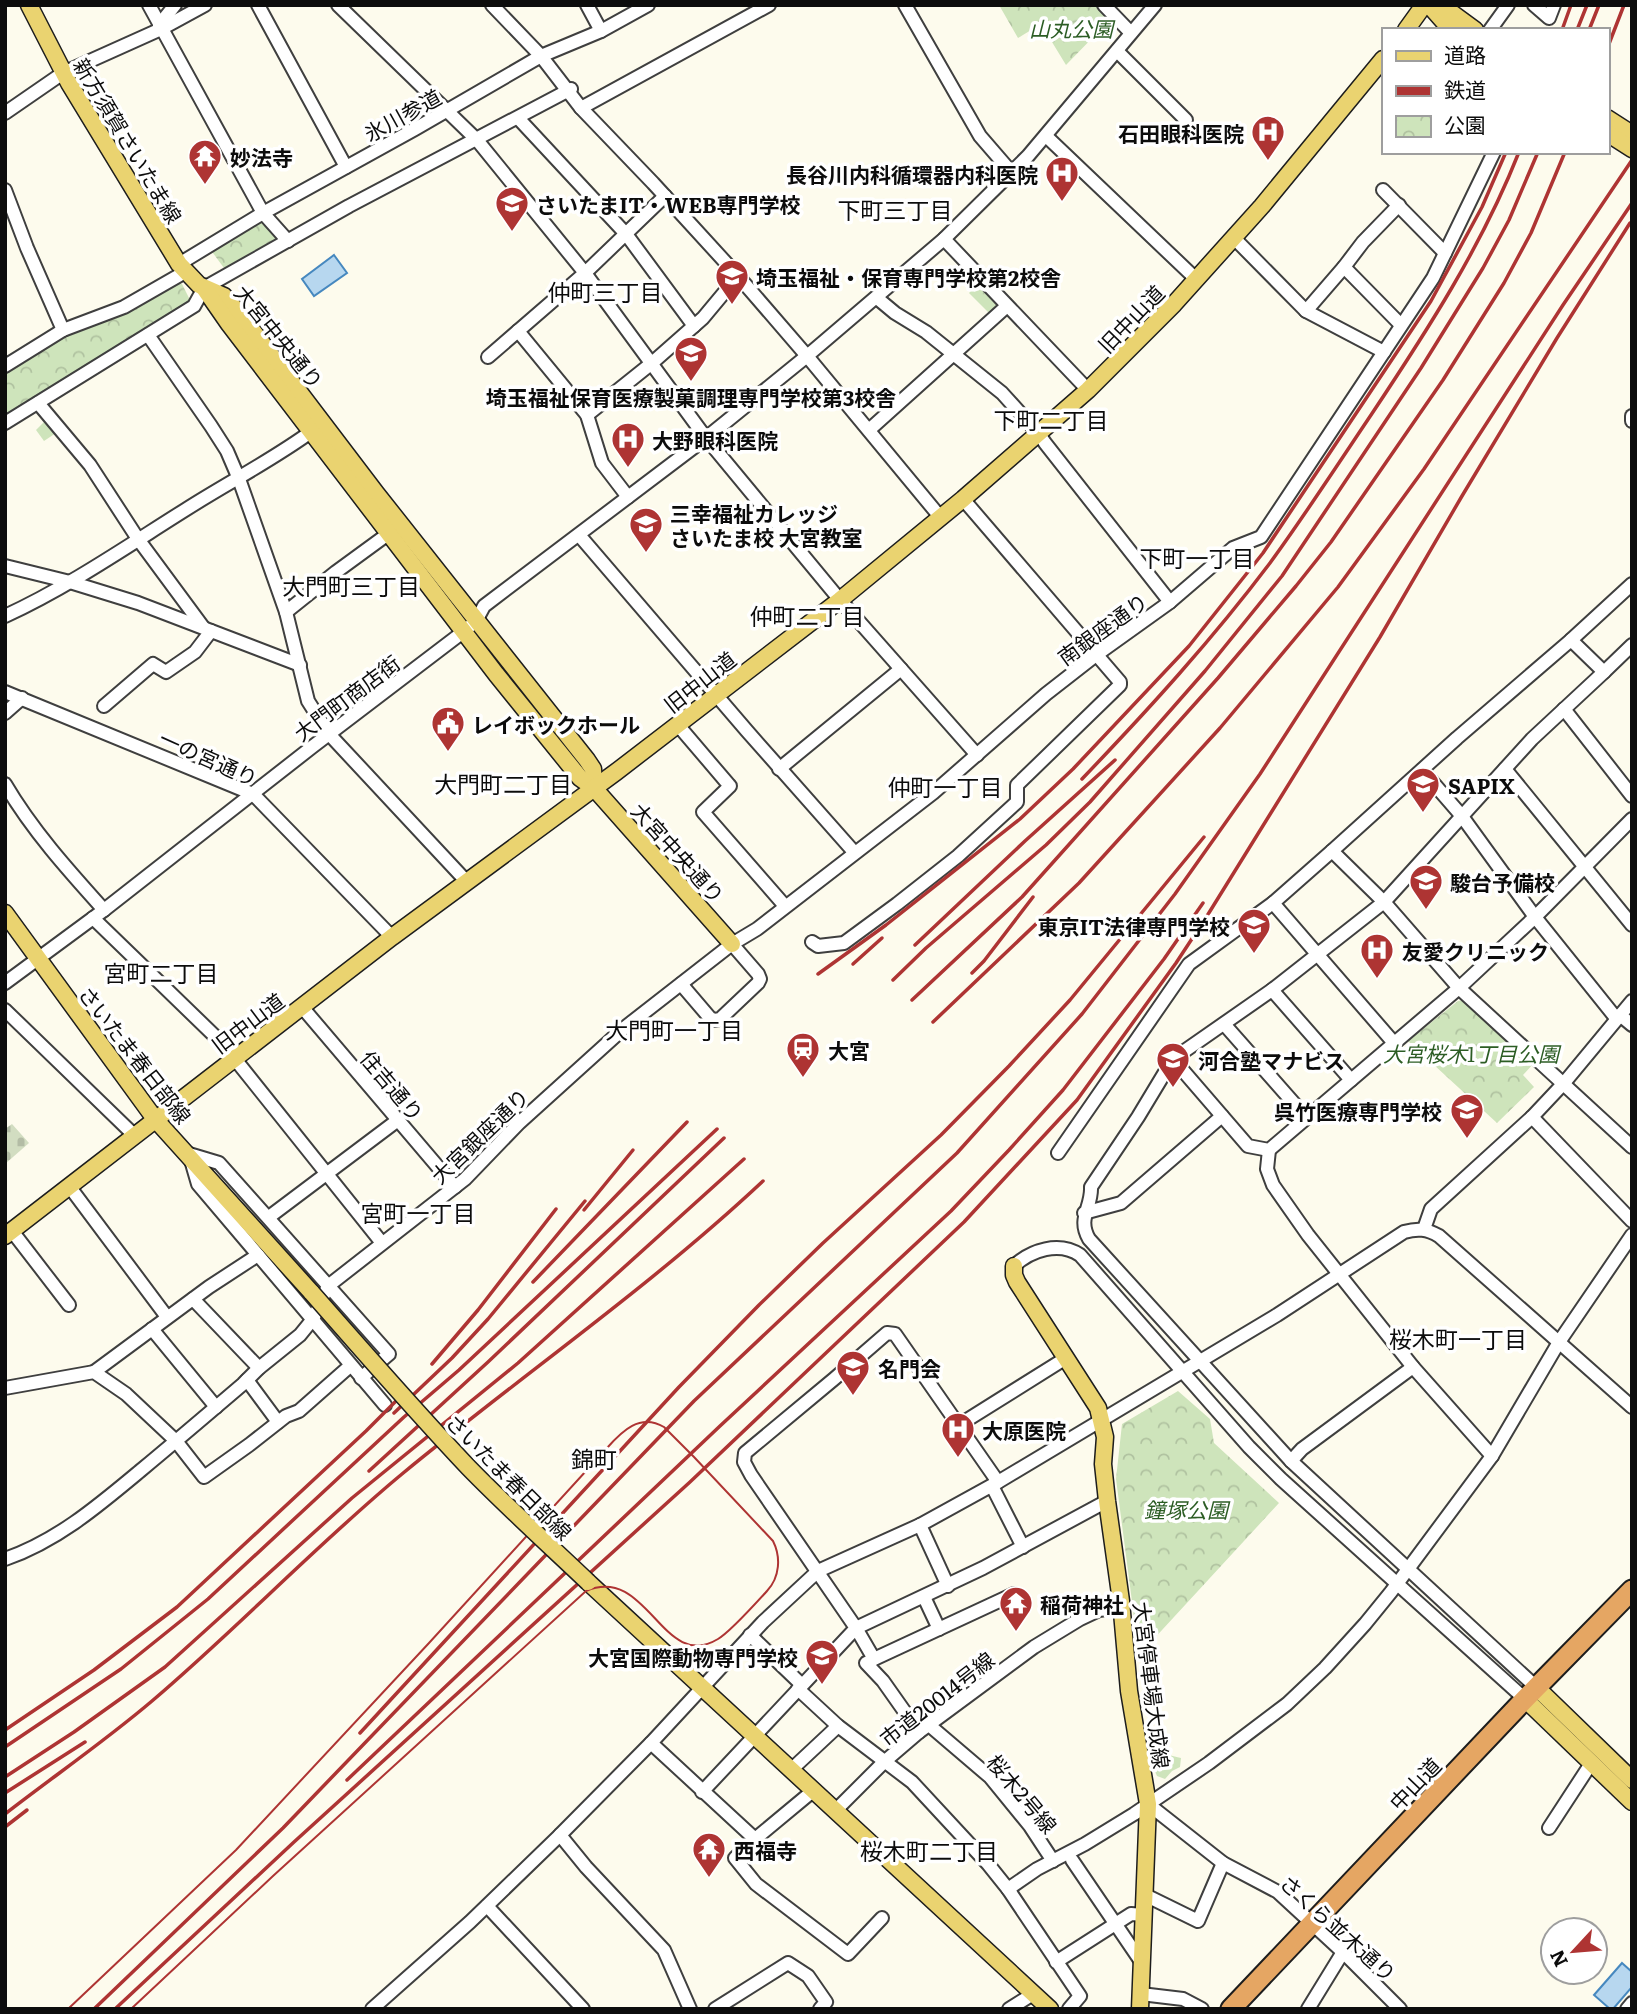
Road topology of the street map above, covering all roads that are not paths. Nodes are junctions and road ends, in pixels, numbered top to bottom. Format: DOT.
graph roads {
  1 [pos="29,5"];
  2 [pos="149,5"];
  3 [pos="175,5"];
  4 [pos="205,5"];
  5 [pos="258,5"];
  6 [pos="338,5"];
  7 [pos="492,5"];
  8 [pos="587,5"];
  9 [pos="648,5"];
  10 [pos="769,5"];
  11 [pos="905,5"];
  12 [pos="1104,5"];
  13 [pos="1154,5"];
  14 [pos="1426,5"];
  15 [pos="1436,5"];
  16 [pos="1507,5"];
  17 [pos="1534,5"];
  18 [pos="1554,5"];
  19 [pos="160,27"];
  20 [pos="1408,28"];
  21 [pos="1452,28"];
  22 [pos="1472,28"];
  23 [pos="1491,28"];
  24 [pos="601,31"];
  25 [pos="1131,33"];
  26 [pos="1117,51"];
  27 [pos="541,57"];
  28 [pos="1382,60"];
  29 [pos="63,73"];
  30 [pos="569,90"];
  31 [pos="581,108"];
  32 [pos="447,111"];
  33 [pos="5,113"];
  34 [pos="518,118"];
  35 [pos="1609,119"];
  36 [pos="1186,120"];
  37 [pos="1609,133"];
  38 [pos="1632,134"];
  39 [pos="1046,136"];
  40 [pos="477,139"];
  41 [pos="1632,149"];
  42 [pos="1493,154"];
  43 [pos="346,167"];
  44 [pos="1012,173"];
  45 [pos="5,190"];
  46 [pos="1383,190"];
  47 [pos="666,196"];
  48 [pos="1399,205"];
  49 [pos="264,213"];
  50 [pos="626,234"];
  51 [pos="1234,238"];
  52 [pos="944,239"];
  53 [pos="288,241"];
  54 [pos="1445,253"];
  55 [pos="1344,267"];
  56 [pos="182,268"];
  57 [pos="585,273"];
  58 [pos="738,276"];
  59 [pos="1196,279"];
  60 [pos="204,288"];
  61 [pos="877,298"];
  62 [pos="1007,306"];
  63 [pos="1306,311"];
  64 [pos="1401,325"];
  65 [pos="694,326"];
  66 [pos="63,330"];
  67 [pos="518,331"];
  68 [pos="148,335"];
  69 [pos="1384,352"];
  70 [pos="955,355"];
  71 [pos="807,356"];
  72 [pos="488,357"];
  73 [pos="652,363"];
  74 [pos="5,366"];
  75 [pos="1088,390"];
  76 [pos="37,403"];
  77 [pos="587,415"];
  78 [pos="5,423"];
  79 [pos="869,430"];
  80 [pos="312,431"];
  81 [pos="1039,434"];
  82 [pos="706,438"];
  83 [pos="239,479"];
  84 [pos="628,497"];
  85 [pos="963,499"];
  86 [pos="941,518"];
  87 [pos="388,534"];
  88 [pos="579,535"];
  89 [pos="138,539"];
  90 [pos="5,566"];
  91 [pos="70,582"];
  92 [pos="1632,584"];
  93 [pos="840,600"];
  94 [pos="1170,602"];
  95 [pos="286,612"];
  96 [pos="5,616"];
  97 [pos="477,621"];
  98 [pos="207,629"];
  99 [pos="463,632"];
  100 [pos="1571,640"];
  101 [pos="1632,645"];
  102 [pos="1096,655"];
  103 [pos="300,665"];
  104 [pos="901,668"];
  105 [pos="1604,672"];
  106 [pos="5,692"];
  107 [pos="716,695"];
  108 [pos="22,698"];
  109 [pos="104,706"];
  110 [pos="1564,709"];
  111 [pos="5,713"];
  112 [pos="677,724"];
  113 [pos="329,734"];
  114 [pos="977,755"];
  115 [pos="779,769"];
  116 [pos="1506,769"];
  117 [pos="1422,770"];
  118 [pos="5,784"];
  119 [pos="594,788"];
  120 [pos="253,794"];
  121 [pos="1632,796"];
  122 [pos="1461,815"];
  123 [pos="1632,819"];
  124 [pos="1332,851"];
  125 [pos="854,852"];
  126 [pos="1585,867"];
  127 [pos="467,882"];
  128 [pos="1384,902"];
  129 [pos="1273,903"];
  130 [pos="784,907"];
  131 [pos="5,913"];
  132 [pos="98,914"];
  133 [pos="1535,917"];
  134 [pos="1632,925"];
  135 [pos="392,937"];
  136 [pos="812,942"];
  137 [pos="732,944"];
  138 [pos="1316,954"];
  139 [pos="38,959"];
  140 [pos="5,983"];
  141 [pos="681,984"];
  142 [pos="1459,988"];
  143 [pos="1272,990"];
  144 [pos="1632,1001"];
  145 [pos="302,1007"];
  146 [pos="5,1010"];
  147 [pos="1618,1016"];
  148 [pos="1224,1024"];
  149 [pos="1632,1025"];
  150 [pos="1394,1043"];
  151 [pos="234,1058"];
  152 [pos="1173,1059"];
  153 [pos="1352,1080"];
  154 [pos="1564,1083"];
  155 [pos="1222,1116"];
  156 [pos="1306,1117"];
  157 [pos="1532,1117"];
  158 [pos="155,1119"];
  159 [pos="398,1120"];
  160 [pos="134,1136"];
  161 [pos="1632,1147"];
  162 [pos="1269,1150"];
  163 [pos="1058,1153"];
  164 [pos="189,1154"];
  165 [pos="326,1174"];
  166 [pos="69,1186"];
  167 [pos="455,1187"];
  168 [pos="1084,1213"];
  169 [pos="269,1217"];
  170 [pos="1632,1221"];
  171 [pos="1424,1229"];
  172 [pos="8,1233"];
  173 [pos="1632,1235"];
  174 [pos="382,1243"];
  175 [pos="258,1255"];
  176 [pos="1014,1266"];
  177 [pos="1339,1274"];
  178 [pos="328,1286"];
  179 [pos="192,1299"];
  180 [pos="69,1305"];
  181 [pos="167,1317"];
  182 [pos="313,1319"];
  183 [pos="152,1329"];
  184 [pos="1559,1342"];
  185 [pos="1066,1358"];
  186 [pos="1199,1361"];
  187 [pos="350,1366"];
  188 [pos="1413,1367"];
  189 [pos="259,1368"];
  190 [pos="1183,1371"];
  191 [pos="94,1372"];
  192 [pos="362,1378"];
  193 [pos="247,1380"];
  194 [pos="5,1388"];
  195 [pos="385,1405"];
  196 [pos="216,1406"];
  197 [pos="1632,1407"];
  198 [pos="1099,1414"];
  199 [pos="278,1422"];
  200 [pos="960,1425"];
  201 [pos="176,1441"];
  202 [pos="1492,1456"];
  203 [pos="1291,1461"];
  204 [pos="995,1484"];
  205 [pos="1107,1501"];
  206 [pos="920,1524"];
  207 [pos="1023,1547"];
  208 [pos="5,1559"];
  209 [pos="1408,1568"];
  210 [pos="818,1571"];
  211 [pos="1397,1583"];
  212 [pos="948,1586"];
  213 [pos="1632,1590"];
  214 [pos="1014,1594"];
  215 [pos="924,1597"];
  216 [pos="1122,1607"];
  217 [pos="856,1628"];
  218 [pos="939,1629"];
  219 [pos="750,1635"];
  220 [pos="874,1659"];
  221 [pos="702,1686"];
  222 [pos="800,1687"];
  223 [pos="1531,1693"];
  224 [pos="838,1726"];
  225 [pos="924,1728"];
  226 [pos="755,1735"];
  227 [pos="651,1743"];
  228 [pos="884,1762"];
  229 [pos="1592,1762"];
  230 [pos="792,1769"];
  231 [pos="1632,1780"];
  232 [pos="814,1790"];
  233 [pos="702,1792"];
  234 [pos="1632,1802"];
  235 [pos="1148,1804"];
  236 [pos="836,1810"];
  237 [pos="1549,1828"];
  238 [pos="560,1835"];
  239 [pos="755,1839"];
  240 [pos="1072,1860"];
  241 [pos="1053,1861"];
  242 [pos="1223,1863"];
  243 [pos="1008,1889"];
  244 [pos="1145,1895"];
  245 [pos="487,1906"];
  246 [pos="1144,1915"];
  247 [pos="882,1918"];
  248 [pos="1312,1923"];
  249 [pos="1114,1924"];
  250 [pos="1343,1952"];
  251 [pos="1056,1962"];
  252 [pos="1142,1963"];
  253 [pos="1033,1994"];
  254 [pos="1141,2002"];
  255 [pos="1632,2003"];
  256 [pos="826,2006"];
  257 [pos="372,2009"];
  258 [pos="583,2009"];
  259 [pos="690,2009"];
  260 [pos="715,2009"];
  261 [pos="1009,2009"];
  262 [pos="1050,2009"];
  263 [pos="1069,2009"];
  264 [pos="1202,2009"];
  265 [pos="1231,2009"];
  266 [pos="1308,2009"];
  267 [pos="1400,2009"];
  268 [pos="1627,2009"];
  1 -- 29 [label="main road, 新方須賀さいたま線"];
  2 -- 19 [label="street"];
  3 -- 19 [label="street"];
  4 -- 19 [label="street"];
  5 -- 43 [label="street"];
  6 -- 32 [label="street"];
  7 -- 27 [label="street"];
  8 -- 24 [label="street"];
  9 -- 24 [label="street, 氷川参道"];
  10 -- 31 [label="street"];
  11 -- 44 [label="street"];
  12 -- 25 [label="street"];
  13 -- 25 [label="street, 大門町商店街"];
  14 -- 20 [label="main road"];
  14 -- 21 [label="main road"];
  15 -- 22 [label="main road"];
  16 -- 23 [label="street"];
  17 -- 18 [label="street"];
  19 -- 29 [label="street"];
  19 -- 49 [label="street"];
  24 -- 27 [label="street, 氷川参道"];
  25 -- 26 [label="street, 大門町商店街"];
  26 -- 36 [label="street"];
  26 -- 39 [label="street, 大門町商店街"];
  27 -- 30 [label="street"];
  27 -- 32 [label="street, 氷川参道"];
  28 -- 51 [label="main road, 旧中山道"];
  29 -- 33 [label="street"];
  29 -- 56 [label="main road, 新方須賀さいたま線"];
  30 -- 31 [label="street"];
  30 -- 34 [label="street"];
  31 -- 47 [label="street"];
  32 -- 40 [label="street"];
  32 -- 43 [label="street, 氷川参道"];
  34 -- 40 [label="street"];
  34 -- 50 [label="street"];
  35 -- 38 [label="main road"];
  37 -- 41 [label="main road"];
  39 -- 44 [label="street, 大門町商店街"];
  39 -- 59 [label="street"];
  40 -- 53 [label="street"];
  40 -- 57 [label="street"];
  42 -- 54 [label="street, 南銀座通り"];
  43 -- 49 [label="street, 氷川参道"];
  44 -- 52 [label="street, 大門町商店街"];
  45 -- 66 [label="street"];
  46 -- 48 [label="street"];
  47 -- 50 [label="street"];
  47 -- 58 [label="street"];
  48 -- 54 [label="street"];
  48 -- 55 [label="street"];
  49 -- 53 [label="street"];
  49 -- 56 [label="street, 氷川参道"];
  50 -- 57 [label="street"];
  50 -- 65 [label="street"];
  51 -- 59 [label="main road, 旧中山道"];
  51 -- 63 [label="street"];
  52 -- 61 [label="street, 大門町商店街"];
  52 -- 62 [label="street"];
  53 -- 60 [label="street"];
  54 -- 64 [label="street, 南銀座通り"];
  55 -- 63 [label="street"];
  55 -- 64 [label="street"];
  56 -- 60 [label="main road, 新方須賀さいたま線"];
  56 -- 66 [label="street, 氷川参道"];
  57 -- 67 [label="street"];
  57 -- 73 [label="street"];
  58 -- 65 [label="street"];
  58 -- 71 [label="street"];
  59 -- 75 [label="main road, 旧中山道"];
  60 -- 68 [label="street"];
  60 -- 80 [label="main road, 大宮中央通り"];
  60 -- 97 [label="main road, 大宮中央通り"];
  61 -- 70 [label="street"];
  61 -- 71 [label="street, 大門町商店街"];
  62 -- 70 [label="street"];
  62 -- 75 [label="street"];
  63 -- 69 [label="street"];
  64 -- 69 [label="street, 南銀座通り"];
  65 -- 73 [label="street"];
  66 -- 74 [label="street, 氷川参道"];
  67 -- 72 [label="street"];
  67 -- 77 [label="street"];
  68 -- 76 [label="street"];
  68 -- 83 [label="street"];
  69 -- 94 [label="street, 南銀座通り"];
  70 -- 79 [label="street"];
  70 -- 81 [label="street"];
  71 -- 79 [label="street"];
  71 -- 82 [label="street, 大門町商店街"];
  73 -- 77 [label="street"];
  73 -- 82 [label="street"];
  75 -- 81 [label="main road, 旧中山道"];
  76 -- 78 [label="street"];
  76 -- 89 [label="street"];
  77 -- 84 [label="street"];
  79 -- 86 [label="street"];
  80 -- 83 [label="street"];
  80 -- 87 [label="main road, 大宮中央通り"];
  81 -- 85 [label="main road, 旧中山道"];
  81 -- 94 [label="street"];
  82 -- 84 [label="street, 大門町商店街"];
  82 -- 93 [label="street"];
  83 -- 89 [label="street"];
  83 -- 95 [label="street"];
  84 -- 88 [label="street, 大門町商店街"];
  85 -- 86 [label="main road, 旧中山道"];
  85 -- 102 [label="street"];
  86 -- 93 [label="main road, 旧中山道"];
  87 -- 95 [label="street"];
  87 -- 99 [label="main road, 大宮中央通り"];
  88 -- 97 [label="street, 大門町商店街"];
  88 -- 107 [label="street"];
  89 -- 91 [label="street"];
  89 -- 98 [label="street"];
  90 -- 91 [label="street"];
  91 -- 96 [label="street"];
  91 -- 98 [label="street"];
  92 -- 100 [label="street"];
  93 -- 104 [label="street"];
  93 -- 107 [label="main road, 旧中山道"];
  94 -- 102 [label="street, 南銀座通り"];
  95 -- 103 [label="street"];
  97 -- 99 [label="street, 大門町商店街"];
  97 -- 119 [label="main road, 大宮中央通り"];
  98 -- 103 [label="street"];
  98 -- 109 [label="street"];
  99 -- 113 [label="street, 大門町商店街"];
  99 -- 119 [label="main road, 大宮中央通り"];
  100 -- 105 [label="street"];
  100 -- 117 [label="street"];
  101 -- 105 [label="street"];
  102 -- 114 [label="street, 南銀座通り"];
  102 -- 136 [label="street"];
  103 -- 113 [label="street"];
  104 -- 114 [label="street"];
  104 -- 115 [label="street"];
  105 -- 110 [label="street"];
  106 -- 108 [label="street, 一の宮通り"];
  107 -- 112 [label="main road, 旧中山道"];
  107 -- 115 [label="street"];
  108 -- 111 [label="street"];
  108 -- 120 [label="street, 一の宮通り"];
  110 -- 116 [label="street"];
  110 -- 121 [label="street"];
  112 -- 119 [label="main road, 旧中山道"];
  112 -- 130 [label="street"];
  113 -- 120 [label="street, 大門町商店街"];
  113 -- 127 [label="street"];
  114 -- 125 [label="street, 南銀座通り"];
  115 -- 125 [label="street"];
  116 -- 122 [label="street"];
  116 -- 126 [label="street"];
  117 -- 122 [label="street"];
  117 -- 124 [label="street"];
  118 -- 132 [label="street"];
  119 -- 127 [label="main road, 旧中山道"];
  119 -- 137 [label="main road, 大宮中央通り"];
  120 -- 132 [label="street, 大門町商店街"];
  120 -- 135 [label="street, 一の宮通り"];
  122 -- 128 [label="street"];
  122 -- 133 [label="street"];
  123 -- 126 [label="street"];
  124 -- 128 [label="street"];
  124 -- 129 [label="street"];
  125 -- 130 [label="street, 南銀座通り"];
  126 -- 133 [label="street"];
  126 -- 134 [label="street"];
  127 -- 135 [label="main road, 旧中山道"];
  128 -- 138 [label="street"];
  128 -- 142 [label="street"];
  129 -- 138 [label="street"];
  129 -- 163 [label="street"];
  130 -- 137 [label="street, 南銀座通り"];
  131 -- 139 [label="main road, さいたま春日部線"];
  132 -- 139 [label="street, 大門町商店街"];
  132 -- 151 [label="street"];
  133 -- 142 [label="street"];
  133 -- 147 [label="street"];
  135 -- 145 [label="main road, 旧中山道"];
  137 -- 141 [label="street, 大宮銀座通り"];
  137 -- 141 [label="street"];
  138 -- 143 [label="street"];
  138 -- 150 [label="street"];
  139 -- 140 [label="street, 大門町商店街"];
  139 -- 158 [label="main road, さいたま春日部線"];
  141 -- 167 [label="street, 大宮銀座通り"];
  142 -- 150 [label="street"];
  142 -- 154 [label="street"];
  143 -- 148 [label="street"];
  143 -- 153 [label="street"];
  144 -- 147 [label="street"];
  145 -- 151 [label="main road, 旧中山道"];
  145 -- 159 [label="street, 住吉通り"];
  146 -- 160 [label="street"];
  147 -- 149 [label="street"];
  147 -- 154 [label="street"];
  148 -- 152 [label="street"];
  148 -- 156 [label="street"];
  150 -- 153 [label="street"];
  151 -- 158 [label="main road, 旧中山道"];
  151 -- 165 [label="street"];
  152 -- 155 [label="street"];
  152 -- 168 [label="street"];
  153 -- 156 [label="street"];
  154 -- 157 [label="street"];
  154 -- 161 [label="street"];
  155 -- 162 [label="street"];
  155 -- 168 [label="street"];
  156 -- 162 [label="street"];
  157 -- 170 [label="street"];
  157 -- 171 [label="street"];
  158 -- 160 [label="main road, 旧中山道"];
  158 -- 164 [label="main road, さいたま春日部線"];
  159 -- 165 [label="street"];
  159 -- 167 [label="street, 住吉通り"];
  160 -- 166 [label="main road, 旧中山道"];
  162 -- 177 [label="street"];
  164 -- 169 [label="street"];
  164 -- 175 [label="street"];
  164 -- 221 [label="main road, さいたま春日部線, bridge"];
  165 -- 169 [label="street"];
  165 -- 174 [label="street"];
  166 -- 172 [label="main road, 旧中山道"];
  166 -- 181 [label="street"];
  167 -- 174 [label="street, 大宮銀座通り"];
  168 -- 186 [label="street"];
  169 -- 178 [label="street"];
  171 -- 177 [label="street"];
  171 -- 184 [label="street"];
  172 -- 180 [label="street"];
  173 -- 184 [label="street"];
  174 -- 178 [label="street, 大宮銀座通り"];
  175 -- 179 [label="street"];
  175 -- 182 [label="street"];
  176 -- 185 [label="main road, 大宮停車場大成線"];
  176 -- 190 [label="street"];
  177 -- 186 [label="street"];
  177 -- 188 [label="street"];
  178 -- 182 [label="street, 大宮銀座通り"];
  178 -- 192 [label="street"];
  179 -- 181 [label="street"];
  179 -- 189 [label="street"];
  181 -- 183 [label="street"];
  182 -- 187 [label="street"];
  182 -- 189 [label="street, 大宮銀座通り"];
  183 -- 191 [label="street"];
  183 -- 196 [label="street"];
  184 -- 197 [label="street"];
  184 -- 202 [label="street"];
  185 -- 198 [label="main road, 大宮停車場大成線"];
  185 -- 200 [label="street"];
  186 -- 190 [label="street"];
  186 -- 203 [label="street"];
  187 -- 192 [label="street"];
  187 -- 199 [label="street"];
  188 -- 202 [label="street"];
  188 -- 203 [label="street"];
  189 -- 193 [label="street, 大宮銀座通り"];
  190 -- 198 [label="street"];
  190 -- 211 [label="street"];
  191 -- 194 [label="street"];
  191 -- 201 [label="street"];
  192 -- 195 [label="street"];
  193 -- 196 [label="street, 大宮銀座通り"];
  193 -- 199 [label="street"];
  196 -- 201 [label="street, 大宮銀座通り"];
  198 -- 204 [label="street"];
  198 -- 205 [label="main road, 大宮停車場大成線"];
  199 -- 201 [label="street"];
  200 -- 204 [label="street"];
  200 -- 210 [label="street"];
  201 -- 208 [label="street, 大宮銀座通り"];
  202 -- 209 [label="street"];
  203 -- 209 [label="street"];
  204 -- 206 [label="street"];
  204 -- 207 [label="street"];
  205 -- 207 [label="street"];
  205 -- 216 [label="main road, 大宮停車場大成線"];
  206 -- 210 [label="street"];
  206 -- 212 [label="street"];
  207 -- 212 [label="street"];
  209 -- 211 [label="street"];
  209 -- 223 [label="street"];
  210 -- 217 [label="street"];
  210 -- 219 [label="street"];
  211 -- 223 [label="street"];
  211 -- 235 [label="street"];
  212 -- 215 [label="street"];
  213 -- 223 [label="highway, 中山道"];
  214 -- 218 [label="street"];
  215 -- 217 [label="street"];
  215 -- 218 [label="street"];
  216 -- 225 [label="street, 市道20014号線"];
  216 -- 235 [label="main road, 大宮停車場大成線"];
  217 -- 220 [label="street"];
  217 -- 222 [label="street"];
  218 -- 220 [label="street"];
  219 -- 221 [label="street"];
  219 -- 222 [label="street"];
  220 -- 225 [label="street, 桜木2号線"];
  221 -- 226 [label="main road, さいたま春日部線"];
  221 -- 227 [label="street"];
  222 -- 224 [label="street"];
  222 -- 226 [label="street"];
  223 -- 229 [label="main road"];
  223 -- 231 [label="main road"];
  223 -- 248 [label="highway, 中山道"];
  224 -- 228 [label="street"];
  224 -- 230 [label="street"];
  225 -- 228 [label="street, 市道20014号線"];
  225 -- 241 [label="street, 桜木2号線"];
  226 -- 230 [label="main road, さいたま春日部線"];
  226 -- 233 [label="street"];
  227 -- 233 [label="street"];
  227 -- 238 [label="street"];
  228 -- 236 [label="street, 市道20014号線"];
  228 -- 243 [label="street"];
  229 -- 234 [label="main road"];
  229 -- 237 [label="street"];
  230 -- 232 [label="main road, さいたま春日部線"];
  232 -- 236 [label="main road, さいたま春日部線"];
  232 -- 239 [label="street"];
  233 -- 239 [label="street"];
  235 -- 241 [label="street"];
  235 -- 242 [label="street, さくら並木通り"];
  235 -- 244 [label="main road, 大宮停車場大成線"];
  236 -- 253 [label="main road, さいたま春日部線"];
  238 -- 245 [label="street"];
  238 -- 259 [label="street"];
  239 -- 247 [label="street"];
  240 -- 249 [label="street"];
  241 -- 243 [label="street"];
  242 -- 244 [label="street"];
  242 -- 248 [label="street, さくら並木通り"];
  243 -- 251 [label="street"];
  244 -- 246 [label="main road, 大宮停車場大成線"];
  245 -- 257 [label="street"];
  245 -- 258 [label="street"];
  246 -- 249 [label="street"];
  246 -- 252 [label="main road, 大宮停車場大成線"];
  248 -- 250 [label="street, さくら並木通り"];
  248 -- 265 [label="highway, 中山道"];
  249 -- 251 [label="street"];
  249 -- 252 [label="street"];
  250 -- 266 [label="street"];
  250 -- 267 [label="street, さくら並木通り"];
  251 -- 263 [label="street"];
  252 -- 254 [label="main road, 大宮停車場大成線"];
  253 -- 261 [label="street"];
  253 -- 262 [label="main road, さいたま春日部線"];
  254 -- 264 [label="street"];
  255 -- 268 [label="street"];
  256 -- 260 [label="street"];
}
